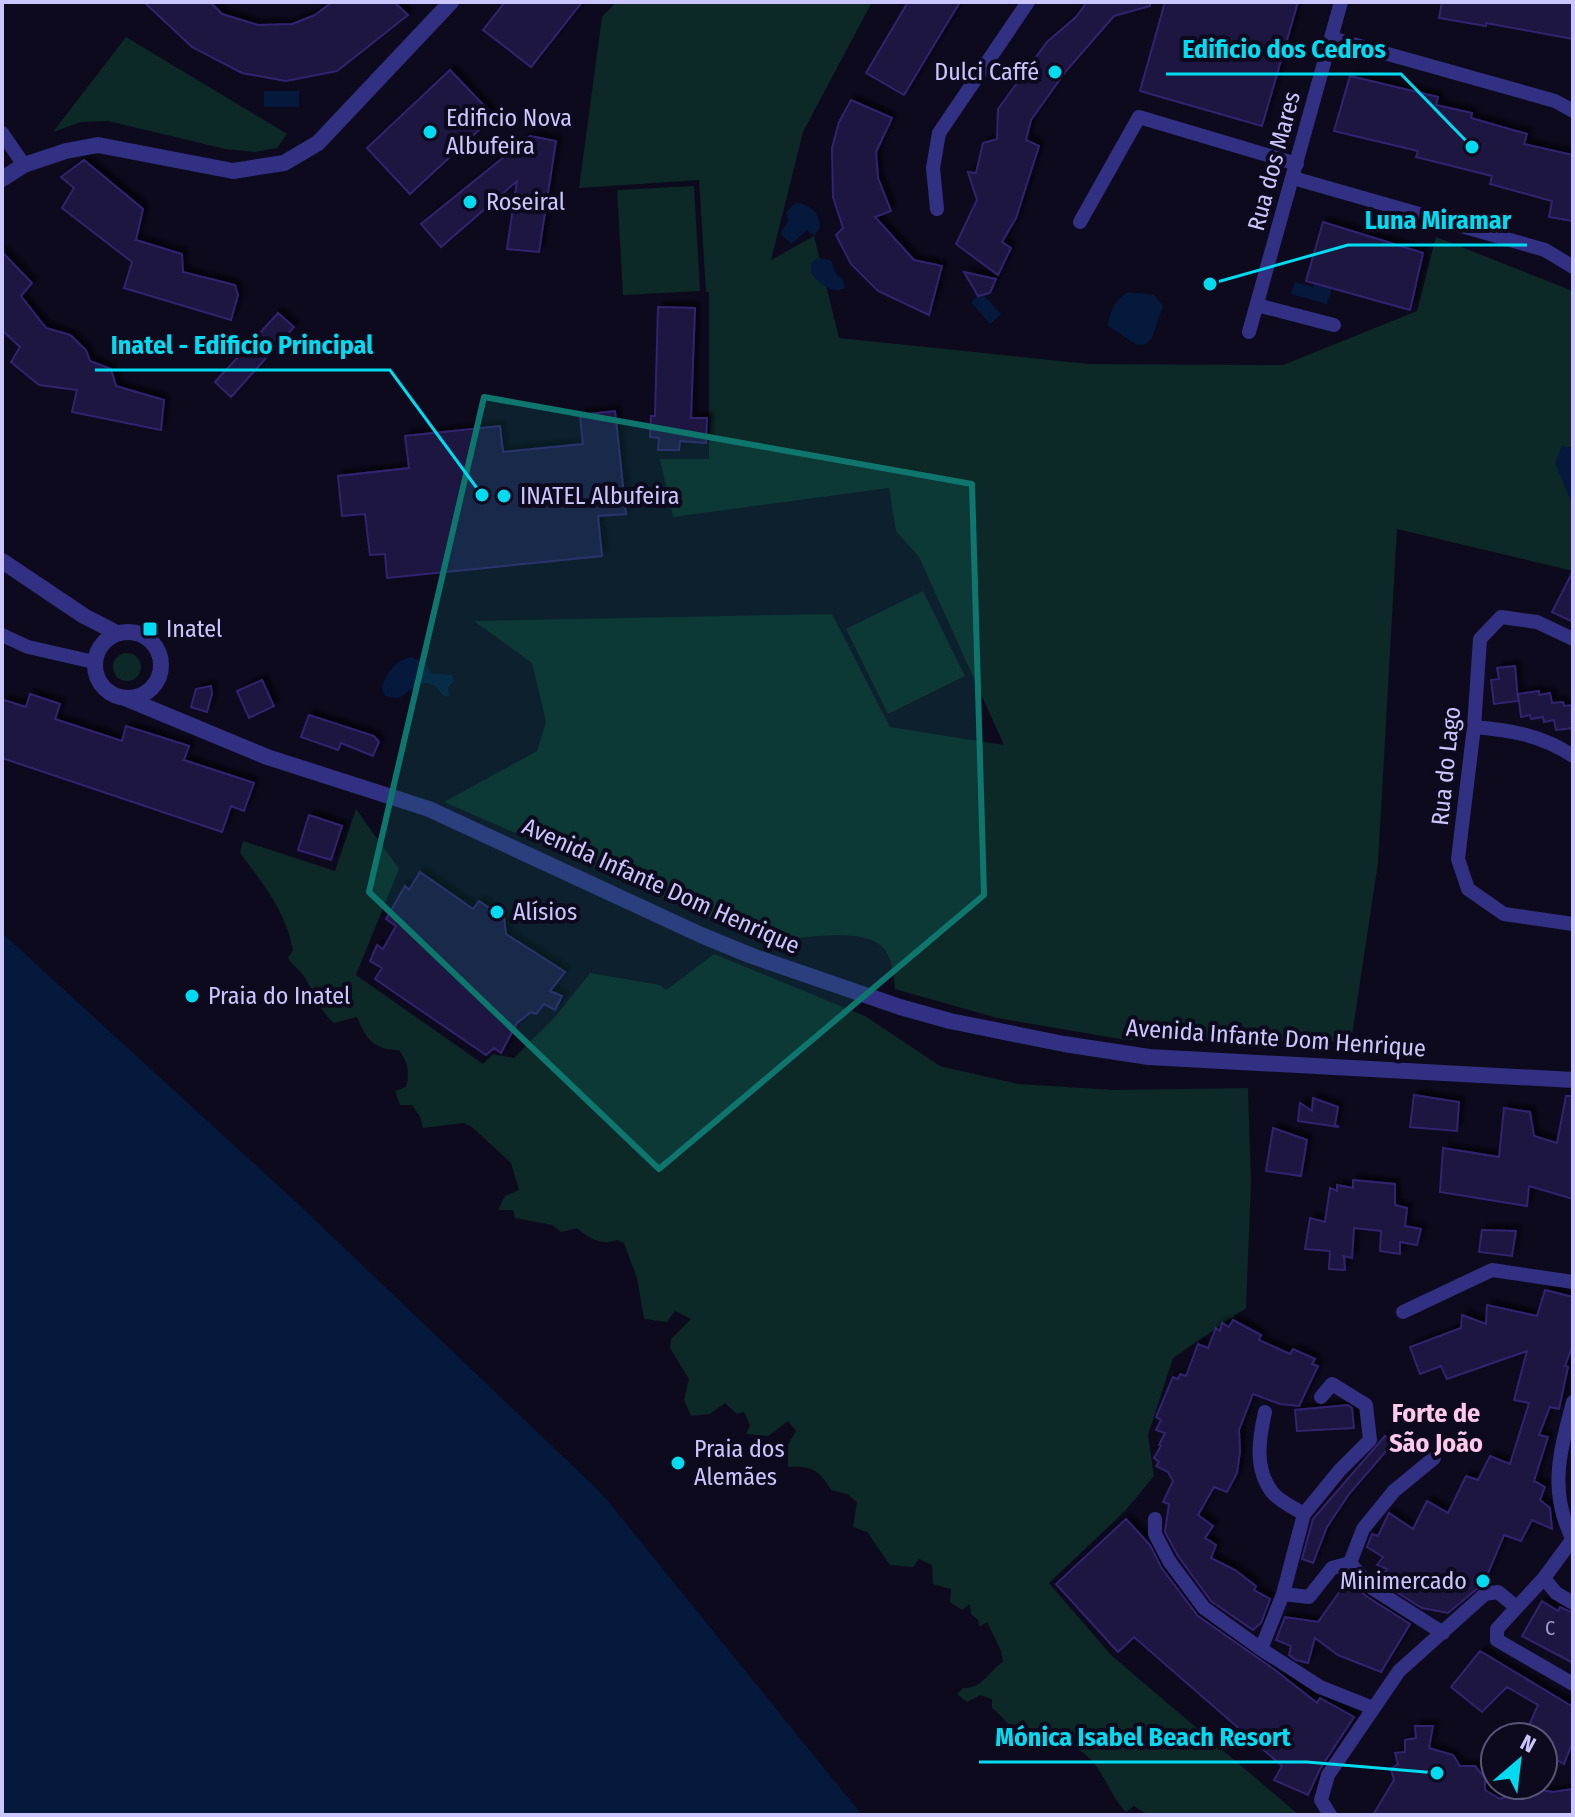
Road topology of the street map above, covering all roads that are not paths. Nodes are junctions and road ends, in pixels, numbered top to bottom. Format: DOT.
graph roads {
  1 [pos="451,2"];
  2 [pos="1028,2"];
  3 [pos="1341,2"];
  4 [pos="1331,38"];
  5 [pos="1573,111"];
  6 [pos="2,133"];
  7 [pos="24,165"];
  8 [pos="1295,171"];
  9 [pos="2,179"];
  10 [pos="937,209"];
  11 [pos="1080,222"];
  12 [pos="1573,267"];
  13 [pos="1257,305"];
  14 [pos="1334,325"];
  15 [pos="1249,332"];
  16 [pos="2,561"];
  17 [pos="84,616"];
  18 [pos="117,633"];
  19 [pos="2,635"];
  20 [pos="1573,639"];
  21 [pos="102,643"];
  22 [pos="94,662"];
  23 [pos="152,688"];
  24 [pos="125,698"];
  25 [pos="172,719"];
  26 [pos="1474,727"];
  27 [pos="1573,756"];
  28 [pos="1573,924"];
  29 [pos="1573,1080"];
  30 [pos="1573,1282"];
  31 [pos="1403,1312"];
  32 [pos="1321,1397"];
  33 [pos="1573,1402"];
  34 [pos="1265,1412"];
  35 [pos="1434,1458"];
  36 [pos="1304,1514"];
  37 [pos="1155,1519"];
  38 [pos="1573,1540"];
  39 [pos="1350,1563"];
  40 [pos="1544,1578"];
  41 [pos="1283,1594"];
  42 [pos="1573,1603"];
  43 [pos="1516,1607"];
  44 [pos="1443,1633"];
  45 [pos="1261,1649"];
  46 [pos="1573,1684"];
  47 [pos="1373,1708"];
  48 [pos="1330,1815"];
  1 -- 7 [label="street"];
  2 -- 10 [label="street"];
  3 -- 4 [label="street, Rua dos Mares"];
  4 -- 5 [label="street"];
  4 -- 8 [label="street, Rua dos Mares"];
  6 -- 7 [label="street"];
  7 -- 9 [label="street"];
  8 -- 11 [label="street"];
  8 -- 12 [label="street"];
  8 -- 13 [label="street, Rua dos Mares"];
  13 -- 14 [label="street"];
  13 -- 15 [label="street, Rua dos Mares"];
  16 -- 17 [label="street"];
  17 -- 18 [label="street"];
  17 -- 21 [label="street"];
  18 -- 21 [label="street"];
  18 -- 23 [label="street"];
  19 -- 22 [label="street"];
  20 -- 26 [label="street, Rua do Lago"];
  21 -- 22 [label="street"];
  22 -- 24 [label="street"];
  23 -- 24 [label="street"];
  23 -- 25 [label="street"];
  24 -- 25 [label="street, Avenida Infante Dom Henrique"];
  25 -- 29 [label="street, Avenida Infante Dom Henrique"];
  26 -- 27 [label="street"];
  26 -- 28 [label="street, Rua do Lago"];
  30 -- 31 [label="street"];
  32 -- 36 [label="street"];
  33 -- 38 [label="street"];
  34 -- 36 [label="street"];
  35 -- 39 [label="street"];
  36 -- 41 [label="street"];
  37 -- 45 [label="street"];
  38 -- 40 [label="street"];
  39 -- 41 [label="street"];
  39 -- 44 [label="street"];
  40 -- 42 [label="street"];
  40 -- 43 [label="street"];
  41 -- 45 [label="street"];
  43 -- 44 [label="street"];
  43 -- 46 [label="street"];
  44 -- 47 [label="street"];
  45 -- 47 [label="street"];
  47 -- 48 [label="street"];
}
